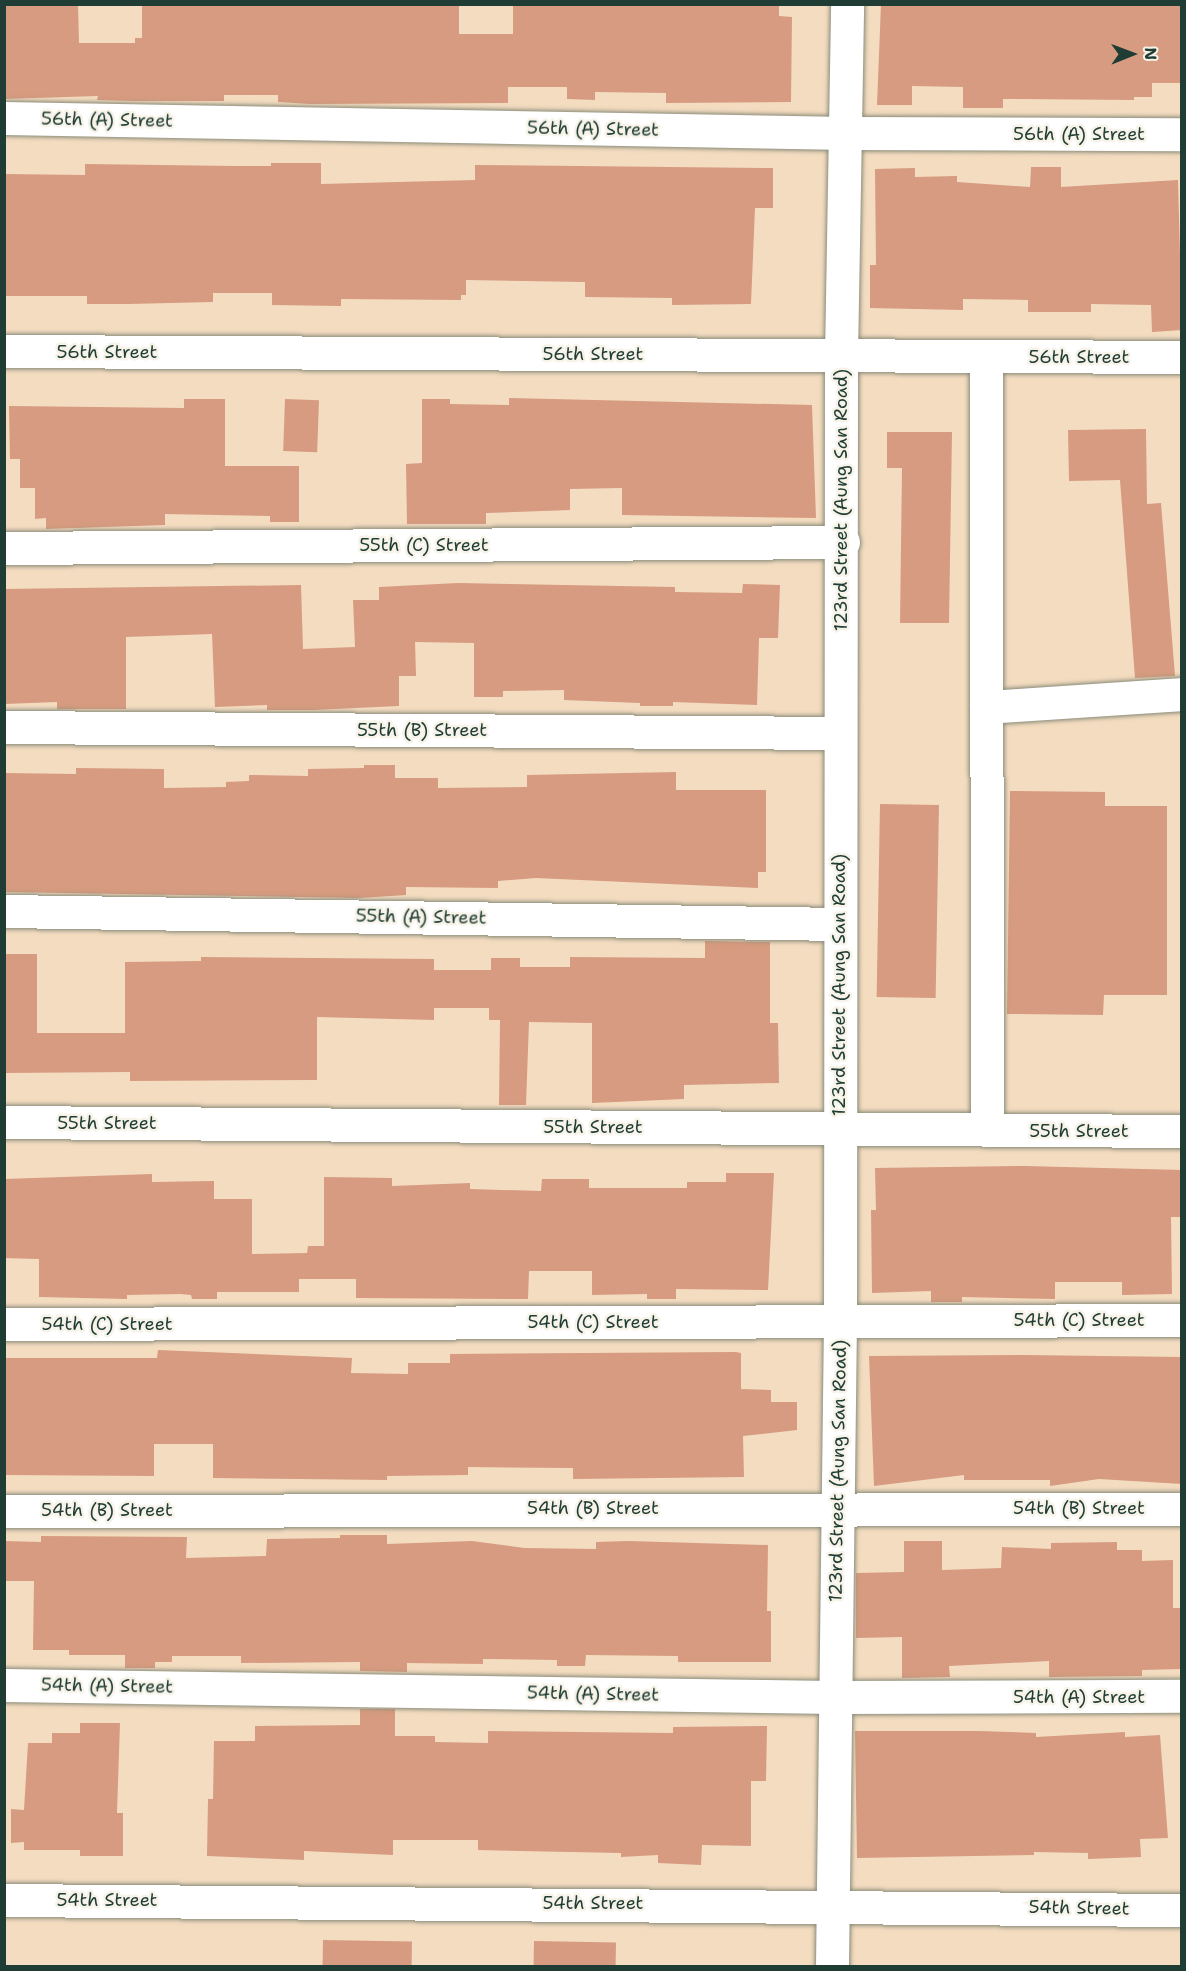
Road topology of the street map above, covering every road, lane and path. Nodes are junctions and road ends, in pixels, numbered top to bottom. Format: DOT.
graph roads {
  1 [pos="847,4"];
  2 [pos="4,118"];
  3 [pos="847,133"];
  4 [pos="1182,134"];
  5 [pos="4,351"];
  6 [pos="841,356"];
  7 [pos="986,357"];
  8 [pos="1182,357"];
  9 [pos="843,542"];
  10 [pos="4,548"];
  11 [pos="1182,694"];
  12 [pos="986,707"];
  13 [pos="4,727"];
  14 [pos="840,733"];
  15 [pos="4,911"];
  16 [pos="837,924"];
  17 [pos="4,1122"];
  18 [pos="839,1129"];
  19 [pos="987,1130"];
  20 [pos="1182,1131"];
  21 [pos="1182,1320"];
  22 [pos="840,1321"];
  23 [pos="4,1324"];
  24 [pos="837,1507"];
  25 [pos="1182,1509"];
  26 [pos="4,1511"];
  27 [pos="4,1685"];
  28 [pos="1182,1696"];
  29 [pos="835,1697"];
  30 [pos="4,1900"];
  31 [pos="833,1904"];
  32 [pos="1182,1910"];
  33 [pos="832,1966"];
  1 -- 3 [label="street, 123rd Street (Aung San Road)"];
  2 -- 3 [label="street, 56th (A) Street"];
  3 -- 4 [label="street, 56th (A) Street"];
  3 -- 6 [label="street, 123rd Street (Aung San Road)"];
  5 -- 6 [label="street, 56th Street"];
  6 -- 7 [label="street, 56th Street"];
  6 -- 9 [label="street, 123rd Street (Aung San Road)"];
  7 -- 8 [label="street, 56th Street"];
  7 -- 12 [label="street"];
  9 -- 10 [label="street, 55th (C) Street"];
  9 -- 14 [label="street, 123rd Street (Aung San Road)"];
  11 -- 12 [label="street"];
  12 -- 19 [label="street"];
  13 -- 14 [label="street, 55th (B) Street"];
  14 -- 16 [label="street, 123rd Street (Aung San Road)"];
  15 -- 16 [label="street, 55th (A) Street"];
  16 -- 18 [label="street, 123rd Street (Aung San Road)"];
  17 -- 18 [label="street, 55th Street"];
  18 -- 19 [label="street, 55th Street"];
  18 -- 22 [label="street, 123rd Street (Aung San Road)"];
  19 -- 20 [label="street, 55th Street"];
  21 -- 22 [label="street, 54th (C) Street"];
  22 -- 23 [label="street, 54th (C) Street"];
  22 -- 24 [label="street, 123rd Street (Aung San Road)"];
  24 -- 25 [label="street, 54th (B) Street"];
  24 -- 26 [label="street, 54th (B) Street"];
  24 -- 29 [label="street, 123rd Street (Aung San Road)"];
  27 -- 29 [label="street, 54th (A) Street"];
  28 -- 29 [label="street, 54th (A) Street"];
  29 -- 31 [label="street, 123rd Street (Aung San Road)"];
  30 -- 31 [label="street, 54th Street"];
  31 -- 32 [label="street, 54th Street"];
  31 -- 33 [label="street, 123rd Street (Aung San Road)"];
}
